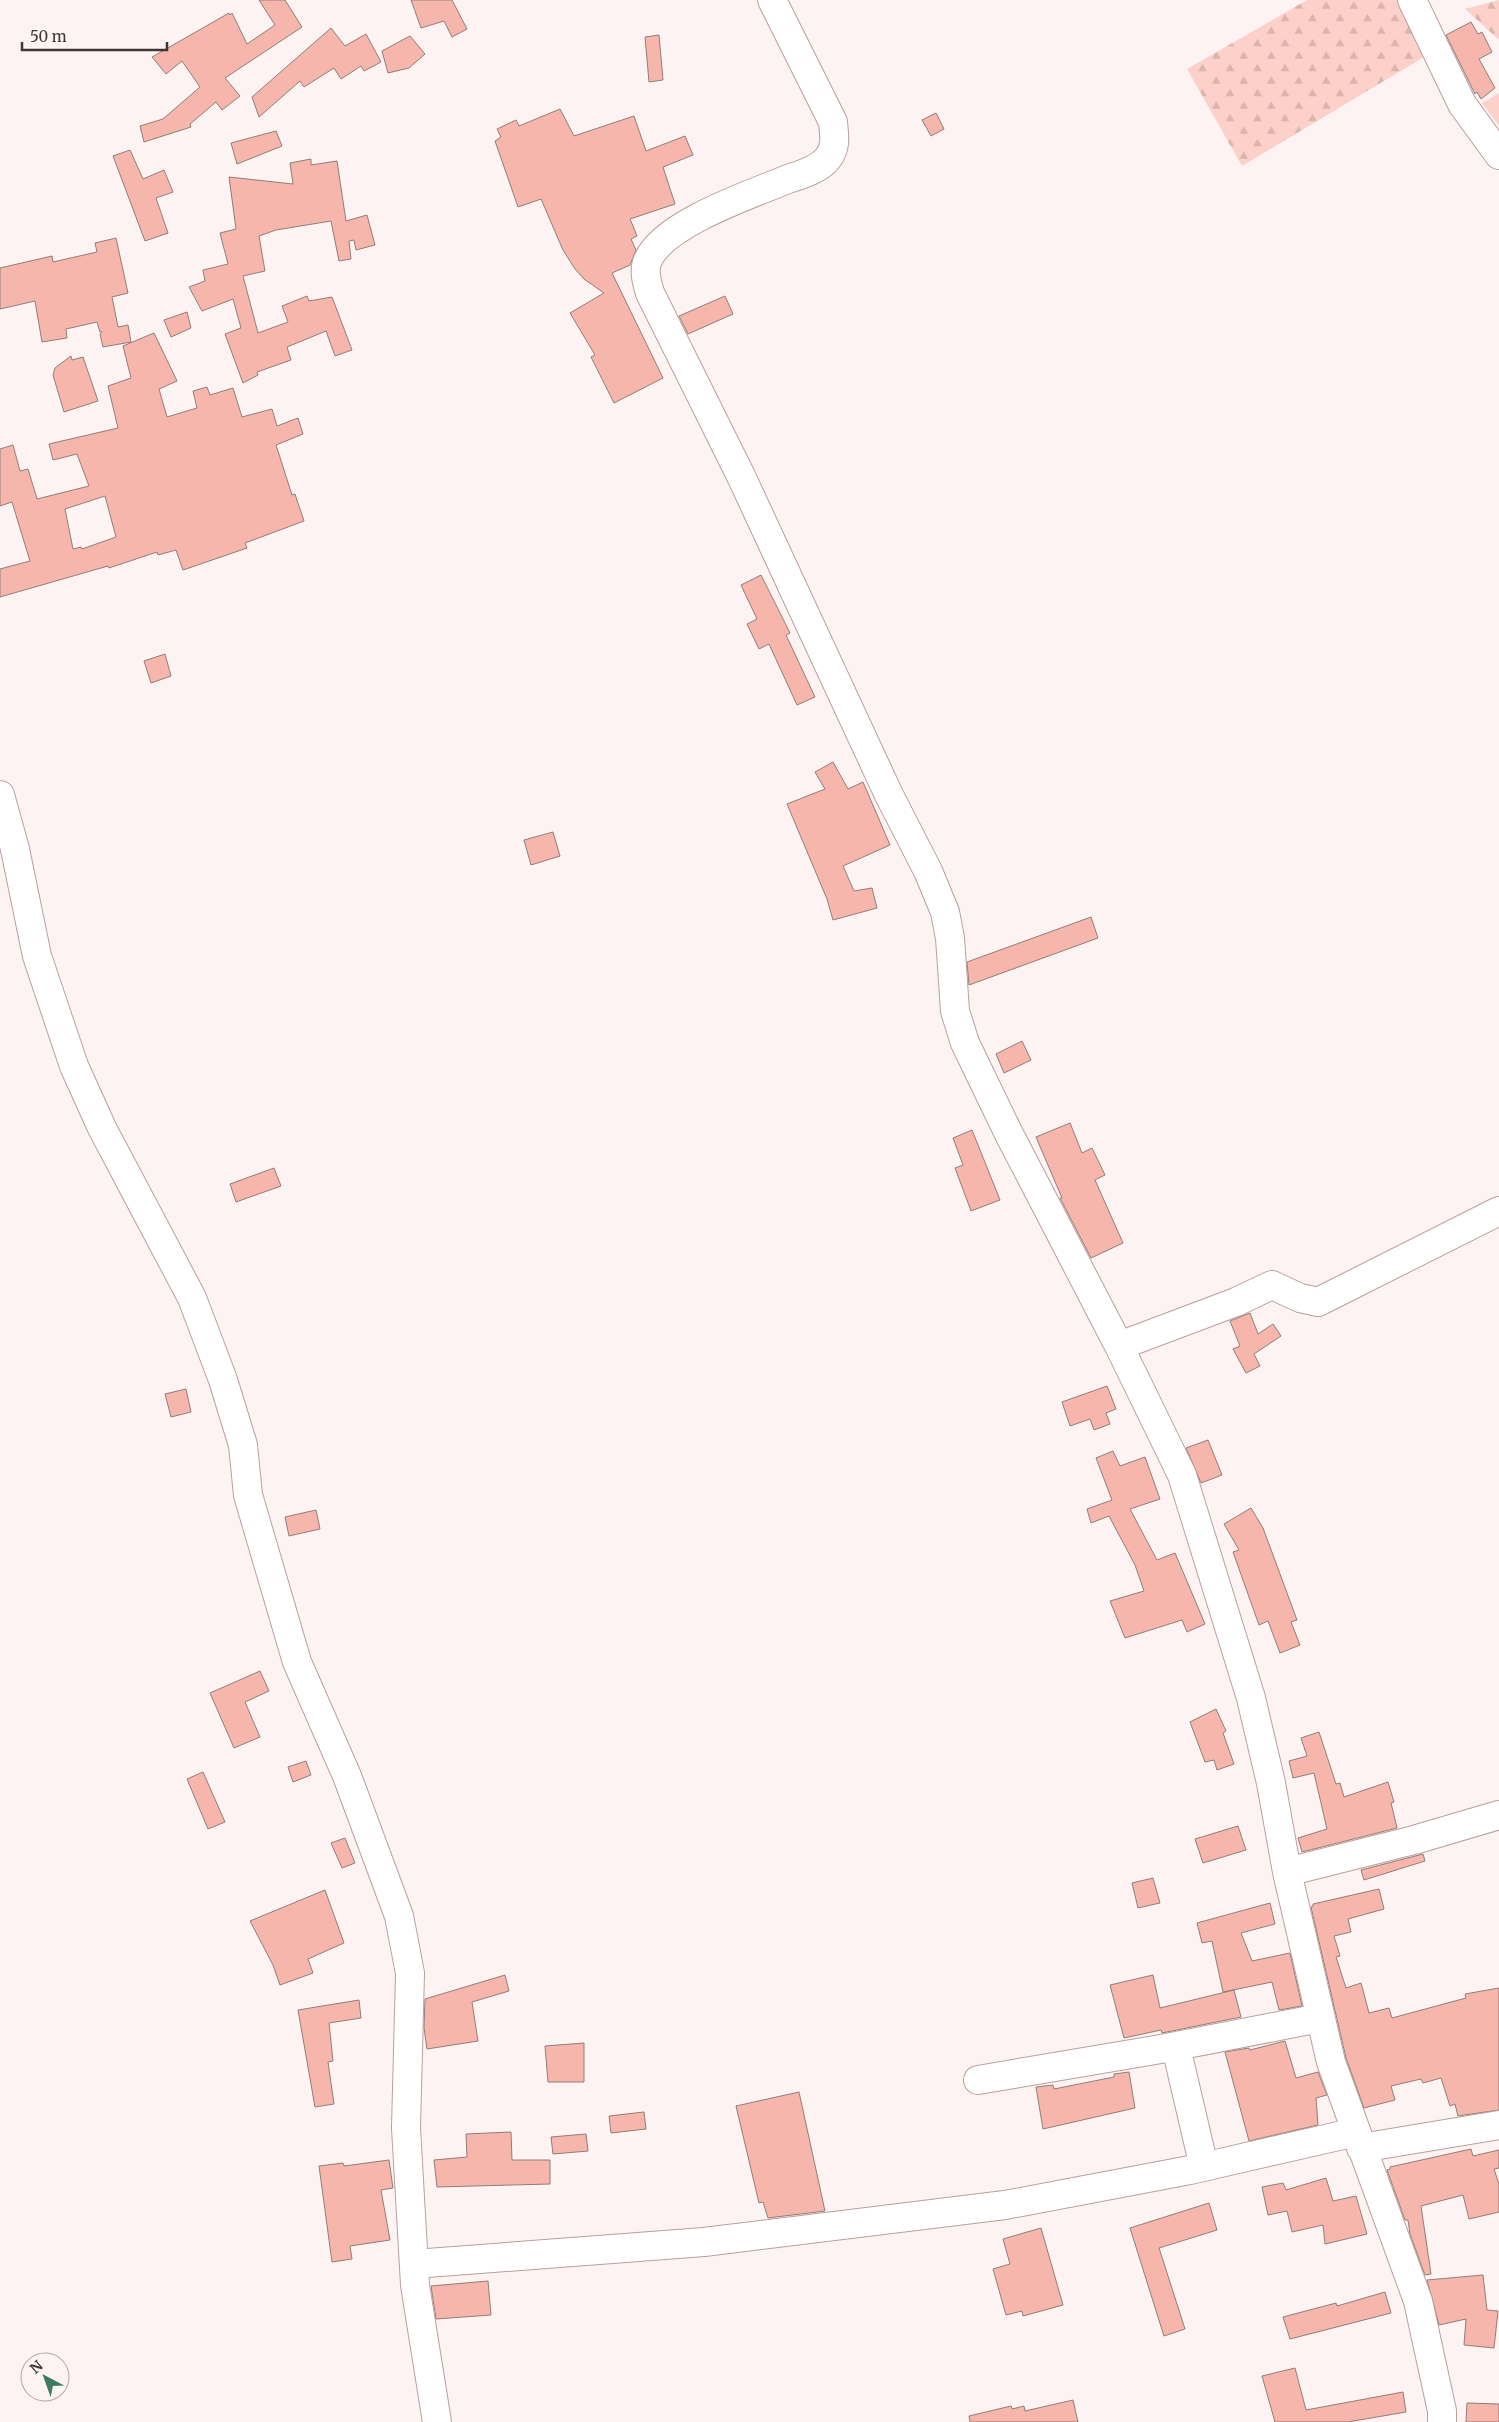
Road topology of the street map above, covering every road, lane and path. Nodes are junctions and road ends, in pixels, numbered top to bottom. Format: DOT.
graph roads {
  1 [pos="772,0"];
  2 [pos="1412,0"];
  3 [pos="1499,155"];
  4 [pos="0,795"];
  5 [pos="1499,1211"];
  6 [pos="1119,1346"];
  7 [pos="1499,1816"];
  8 [pos="1287,1872"];
  9 [pos="1320,2018"];
  10 [pos="1176,2047"];
  11 [pos="978,2080"];
  12 [pos="1499,2125"];
  13 [pos="1358,2140"];
  14 [pos="1204,2167"];
  15 [pos="414,2264"];
  16 [pos="436,2422"];
  17 [pos="1442,2422"];
  1 -- 6 [label="street"];
  2 -- 3 [label="street"];
  4 -- 15 [label="street"];
  5 -- 6 [label="street"];
  6 -- 8 [label="street"];
  7 -- 8 [label="street"];
  8 -- 9 [label="street"];
  9 -- 10 [label="street"];
  9 -- 13 [label="street"];
  10 -- 11 [label="street"];
  10 -- 14 [label="street"];
  12 -- 13 [label="street"];
  13 -- 14 [label="street"];
  13 -- 17 [label="street"];
  14 -- 15 [label="street"];
  15 -- 16 [label="street"];
}
